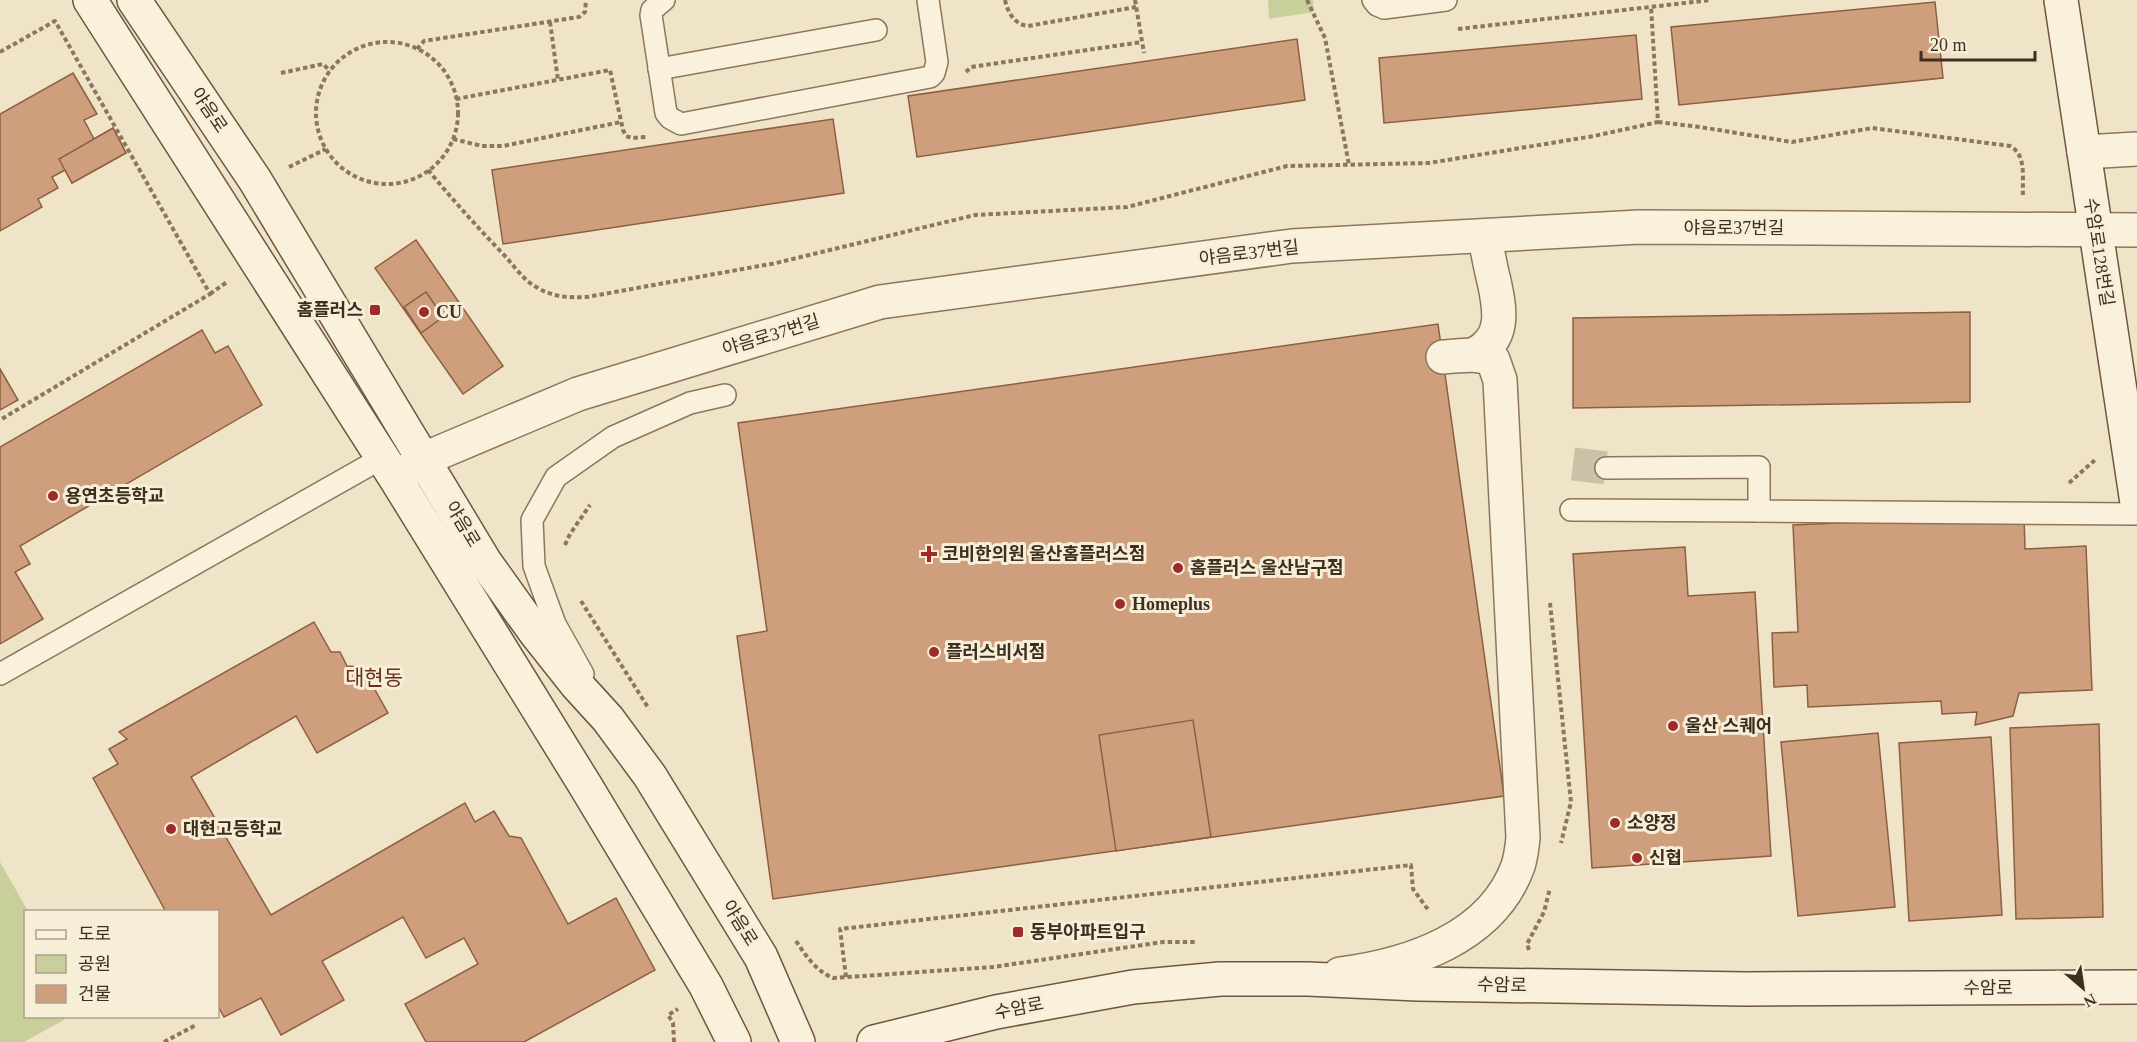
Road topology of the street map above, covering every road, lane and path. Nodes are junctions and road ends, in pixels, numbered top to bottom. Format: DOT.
graph roads {
  1 [pos="90,0"];
  2 [pos="134,0"];
  3 [pos="586,0"];
  4 [pos="664,0"];
  5 [pos="928,0"];
  6 [pos="1005,0"];
  7 [pos="1135,0"];
  8 [pos="1307,0"];
  9 [pos="1373,0"];
  10 [pos="1446,0"];
  11 [pos="1711,0"];
  12 [pos="2061,0"];
  13 [pos="1651,6"];
  14 [pos="1136,8"];
  15 [pos="550,22"];
  16 [pos="1454,29"];
  17 [pos="876,30"];
  18 [pos="1142,42"];
  19 [pos="417,49"];
  20 [pos="0,52"];
  21 [pos="1144,53"];
  22 [pos="971,67"];
  23 [pos="659,69"];
  24 [pos="610,70"];
  25 [pos="330,71"];
  26 [pos="281,74"];
  27 [pos="558,80"];
  28 [pos="456,99"];
  29 [pos="621,122"];
  30 [pos="453,139"];
  31 [pos="326,149"];
  32 [pos="2137,149"];
  33 [pos="2084,152"];
  34 [pos="1349,165"];
  35 [pos="428,170"];
  36 [pos="281,172"];
  37 [pos="2095,230"];
  38 [pos="2137,231"];
  39 [pos="1485,236"];
  40 [pos="725,395"];
  41 [pos="0,420"];
  42 [pos="424,459"];
  43 [pos="2095,459"];
  44 [pos="389,468"];
  45 [pos="1605,468"];
  46 [pos="2064,488"];
  47 [pos="2137,503"];
  48 [pos="590,505"];
  49 [pos="1571,510"];
  50 [pos="1759,511"];
  51 [pos="2137,514"];
  52 [pos="564,549"];
  53 [pos="1549,593"];
  54 [pos="579,598"];
  55 [pos="0,674"];
  56 [pos="651,712"];
  57 [pos="608,719"];
  58 [pos="1560,847"];
  59 [pos="1552,881"];
  60 [pos="1499,900"];
  61 [pos="1433,917"];
  62 [pos="1536,929"];
  63 [pos="794,938"];
  64 [pos="1196,942"];
  65 [pos="1530,953"];
  66 [pos="846,977"];
  67 [pos="1308,979"];
  68 [pos="2137,987"];
  69 [pos="196,1025"];
  70 [pos="164,1042"];
  71 [pos="734,1042"];
  72 [pos="798,1042"];
  73 [pos="874,1042"];
  1 -- 44 [label="street, 야음로"];
  2 -- 42 [label="street, 야음로"];
  3 -- 15 [label="path"];
  4 -- 23 [label="lane"];
  5 -- 23 [label="lane"];
  6 -- 14 [label="path"];
  7 -- 14 [label="path"];
  8 -- 34 [label="path"];
  9 -- 10 [label="lane"];
  11 -- 13 [label="path"];
  12 -- 33 [label="street, 수암로128번길"];
  13 -- 16 [label="path"];
  13 -- 34 [label="path"];
  14 -- 18 [label="path"];
  15 -- 19 [label="path"];
  15 -- 27 [label="path"];
  17 -- 23 [label="lane"];
  18 -- 21 [label="path"];
  18 -- 22 [label="path"];
  19 -- 25 [label="path"];
  19 -- 28 [label="path"];
  20 -- 41 [label="path"];
  24 -- 27 [label="path"];
  25 -- 26 [label="path"];
  25 -- 31 [label="path"];
  27 -- 28 [label="path"];
  28 -- 30 [label="path"];
  29 -- 30 [label="path"];
  30 -- 35 [label="path"];
  31 -- 35 [label="path"];
  31 -- 36 [label="path"];
  32 -- 33 [label="street"];
  33 -- 37 [label="street, 수암로128번길"];
  34 -- 35 [label="path"];
  37 -- 38 [label="street, 야음로37번길"];
  37 -- 39 [label="street, 야음로37번길"];
  37 -- 47 [label="street, 수암로128번길"];
  39 -- 42 [label="street, 야음로37번길"];
  39 -- 60 [label="street"];
  40 -- 57 [label="lane"];
  42 -- 44 [label="street, 야음로37번길"];
  42 -- 57 [label="street, 야음로"];
  43 -- 46 [label="path"];
  44 -- 55 [label="lane"];
  44 -- 71 [label="street, 야음로"];
  45 -- 50 [label="lane"];
  48 -- 52 [label="path"];
  49 -- 50 [label="lane"];
  50 -- 51 [label="lane"];
  53 -- 58 [label="path"];
  54 -- 56 [label="path"];
  57 -- 72 [label="street, 야음로"];
  59 -- 62 [label="path"];
  60 -- 62 [label="path"];
  60 -- 67 [label="street"];
  61 -- 66 [label="path"];
  62 -- 65 [label="path"];
  63 -- 66 [label="path"];
  64 -- 66 [label="path"];
  67 -- 68 [label="street, 수암로"];
  67 -- 73 [label="street, 수암로"];
  69 -- 70 [label="path"];
}
